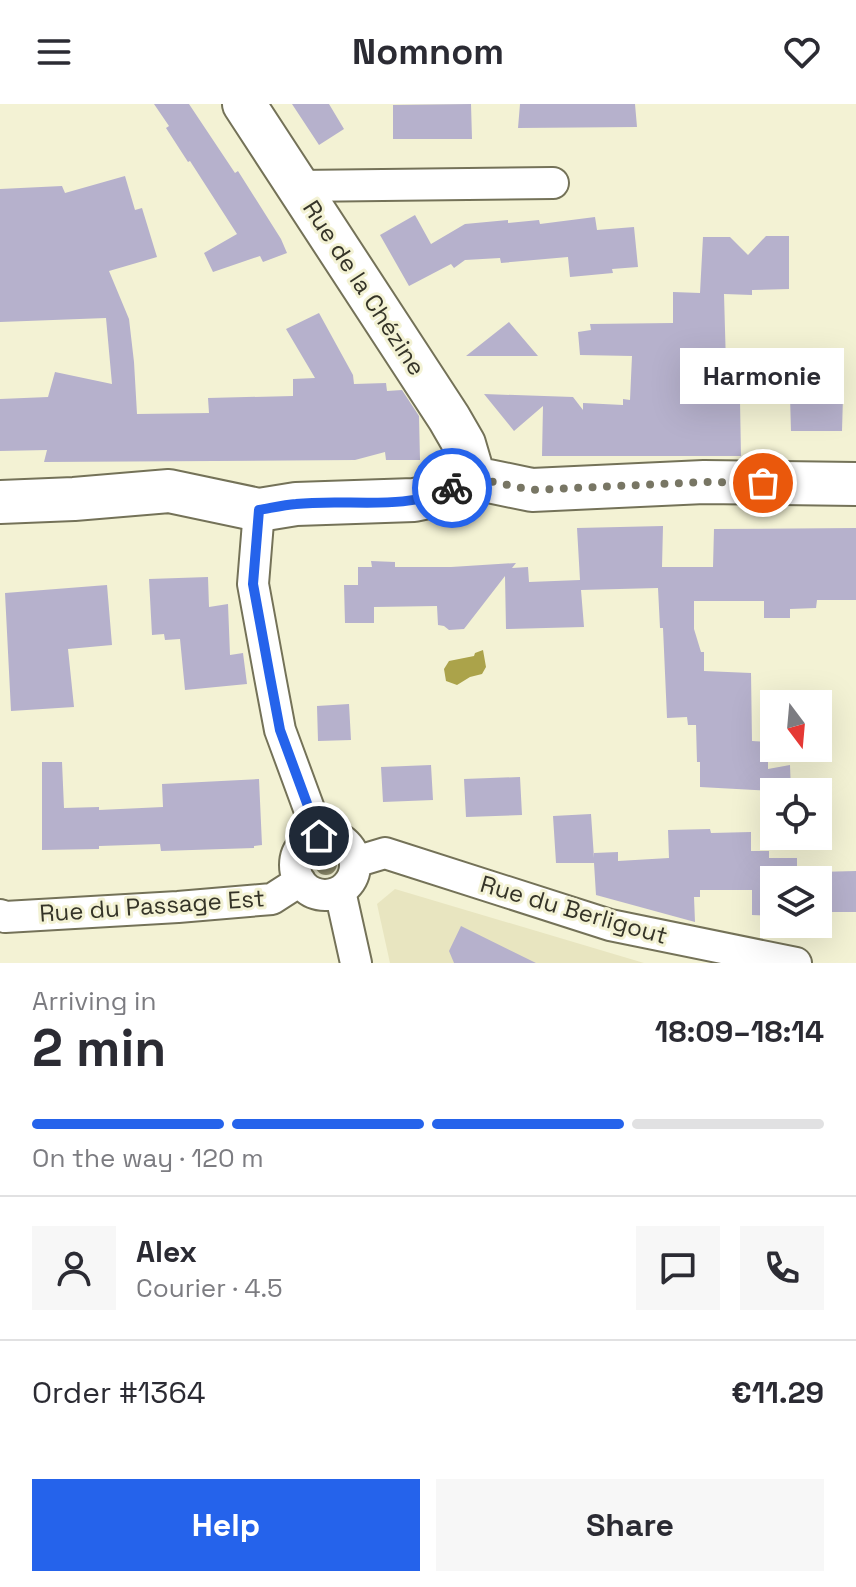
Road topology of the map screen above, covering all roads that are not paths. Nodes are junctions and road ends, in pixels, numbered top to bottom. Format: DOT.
graph roads {
  1 [pos="244,104"];
  2 [pos="553,183"];
  3 [pos="298,186"];
  4 [pos="474,478"];
  5 [pos="856,484"];
  6 [pos="0,502"];
  7 [pos="259,510"];
  8 [pos="319,836"];
  9 [pos="355,862"];
  10 [pos="300,881"];
  11 [pos="340,891"];
  12 [pos="0,915"];
  13 [pos="356,963"];
  14 [pos="796,963"];
  1 -- 3 [label="main road, Rue de la Chézine"];
  2 -- 3 [label="street"];
  3 -- 4 [label="main road, Rue de la Chézine"];
  4 -- 5 [label="main road"];
  4 -- 7 [label="main road"];
  6 -- 7 [label="main road"];
  7 -- 8 [label="street"];
  8 -- 9 [label="street"];
  8 -- 10 [label="street"];
  9 -- 11 [label="street"];
  9 -- 14 [label="street, Rue du Berligout"];
  10 -- 11 [label="street"];
  10 -- 12 [label="street, Rue du Passage Est"];
  11 -- 13 [label="street"];
}
